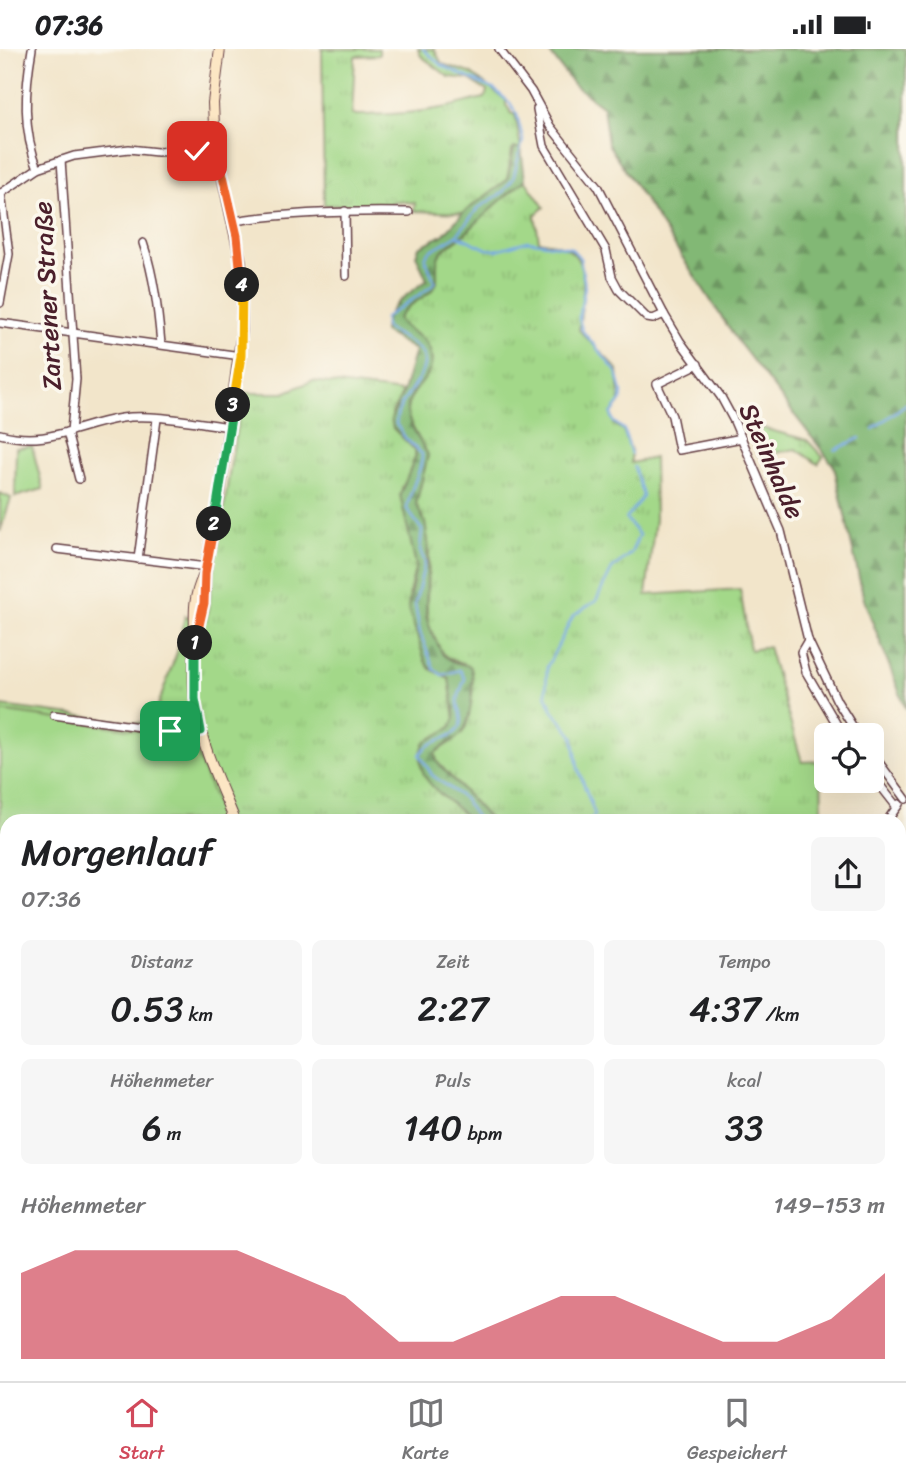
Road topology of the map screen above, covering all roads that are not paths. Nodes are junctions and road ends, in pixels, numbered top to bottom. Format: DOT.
graph roads {
  1 [pos="32,49"];
  2 [pos="220,49"];
  3 [pos="499,49"];
  4 [pos="536,101"];
  5 [pos="216,148"];
  6 [pos="61,160"];
  7 [pos="38,168"];
  8 [pos="0,194"];
  9 [pos="345,211"];
  10 [pos="409,212"];
  11 [pos="234,221"];
  12 [pos="143,243"];
  13 [pos="346,277"];
  14 [pos="0,303"];
  15 [pos="664,314"];
  16 [pos="0,323"];
  17 [pos="74,333"];
  18 [pos="160,344"];
  19 [pos="241,356"];
  20 [pos="698,364"];
  21 [pos="157,419"];
  22 [pos="230,427"];
  23 [pos="69,431"];
  24 [pos="0,434"];
  25 [pos="742,438"];
  26 [pos="79,479"];
  27 [pos="57,549"];
  28 [pos="138,559"];
  29 [pos="206,570"];
  30 [pos="808,640"];
  31 [pos="54,715"];
  32 [pos="835,723"];
  33 [pos="852,723"];
  34 [pos="201,731"];
  35 [pos="884,769"];
  36 [pos="884,790"];
  37 [pos="906,798"];
  38 [pos="897,807"];
  39 [pos="232,814"];
  40 [pos="892,814"];
  1 -- 7 [label="street"];
  2 -- 5 [label="main road"];
  3 -- 4 [label="street, Steinhalde"];
  4 -- 15 [label="street, Steinhalde"];
  4 -- 15 [label="street, Steinhalde"];
  5 -- 6 [label="street"];
  5 -- 11 [label="main road"];
  6 -- 7 [label="street"];
  6 -- 17 [label="street, Zartener Straße"];
  7 -- 8 [label="street"];
  8 -- 14 [label="street"];
  9 -- 10 [label="street"];
  9 -- 11 [label="street"];
  9 -- 13 [label="street"];
  11 -- 19 [label="main road"];
  12 -- 18 [label="street"];
  15 -- 20 [label="street, Steinhalde"];
  16 -- 17 [label="street"];
  17 -- 18 [label="street"];
  17 -- 23 [label="street, Zartener Straße"];
  18 -- 19 [label="street"];
  19 -- 22 [label="main road"];
  20 -- 25 [label="street, Steinhalde"];
  20 -- 25 [label="street"];
  21 -- 22 [label="street"];
  21 -- 23 [label="street"];
  21 -- 28 [label="street"];
  22 -- 29 [label="main road"];
  23 -- 24 [label="street"];
  23 -- 26 [label="street, Zartener Straße"];
  25 -- 30 [label="street, Steinhalde"];
  27 -- 28 [label="street"];
  28 -- 29 [label="street"];
  29 -- 34 [label="main road"];
  30 -- 32 [label="street, Steinhalde"];
  30 -- 33 [label="street, Steinhalde"];
  31 -- 34 [label="street"];
  34 -- 39 [label="main road"];
  35 -- 37 [label="street"];
  36 -- 38 [label="street"];
  37 -- 38 [label="street"];
  38 -- 40 [label="street"];
}
